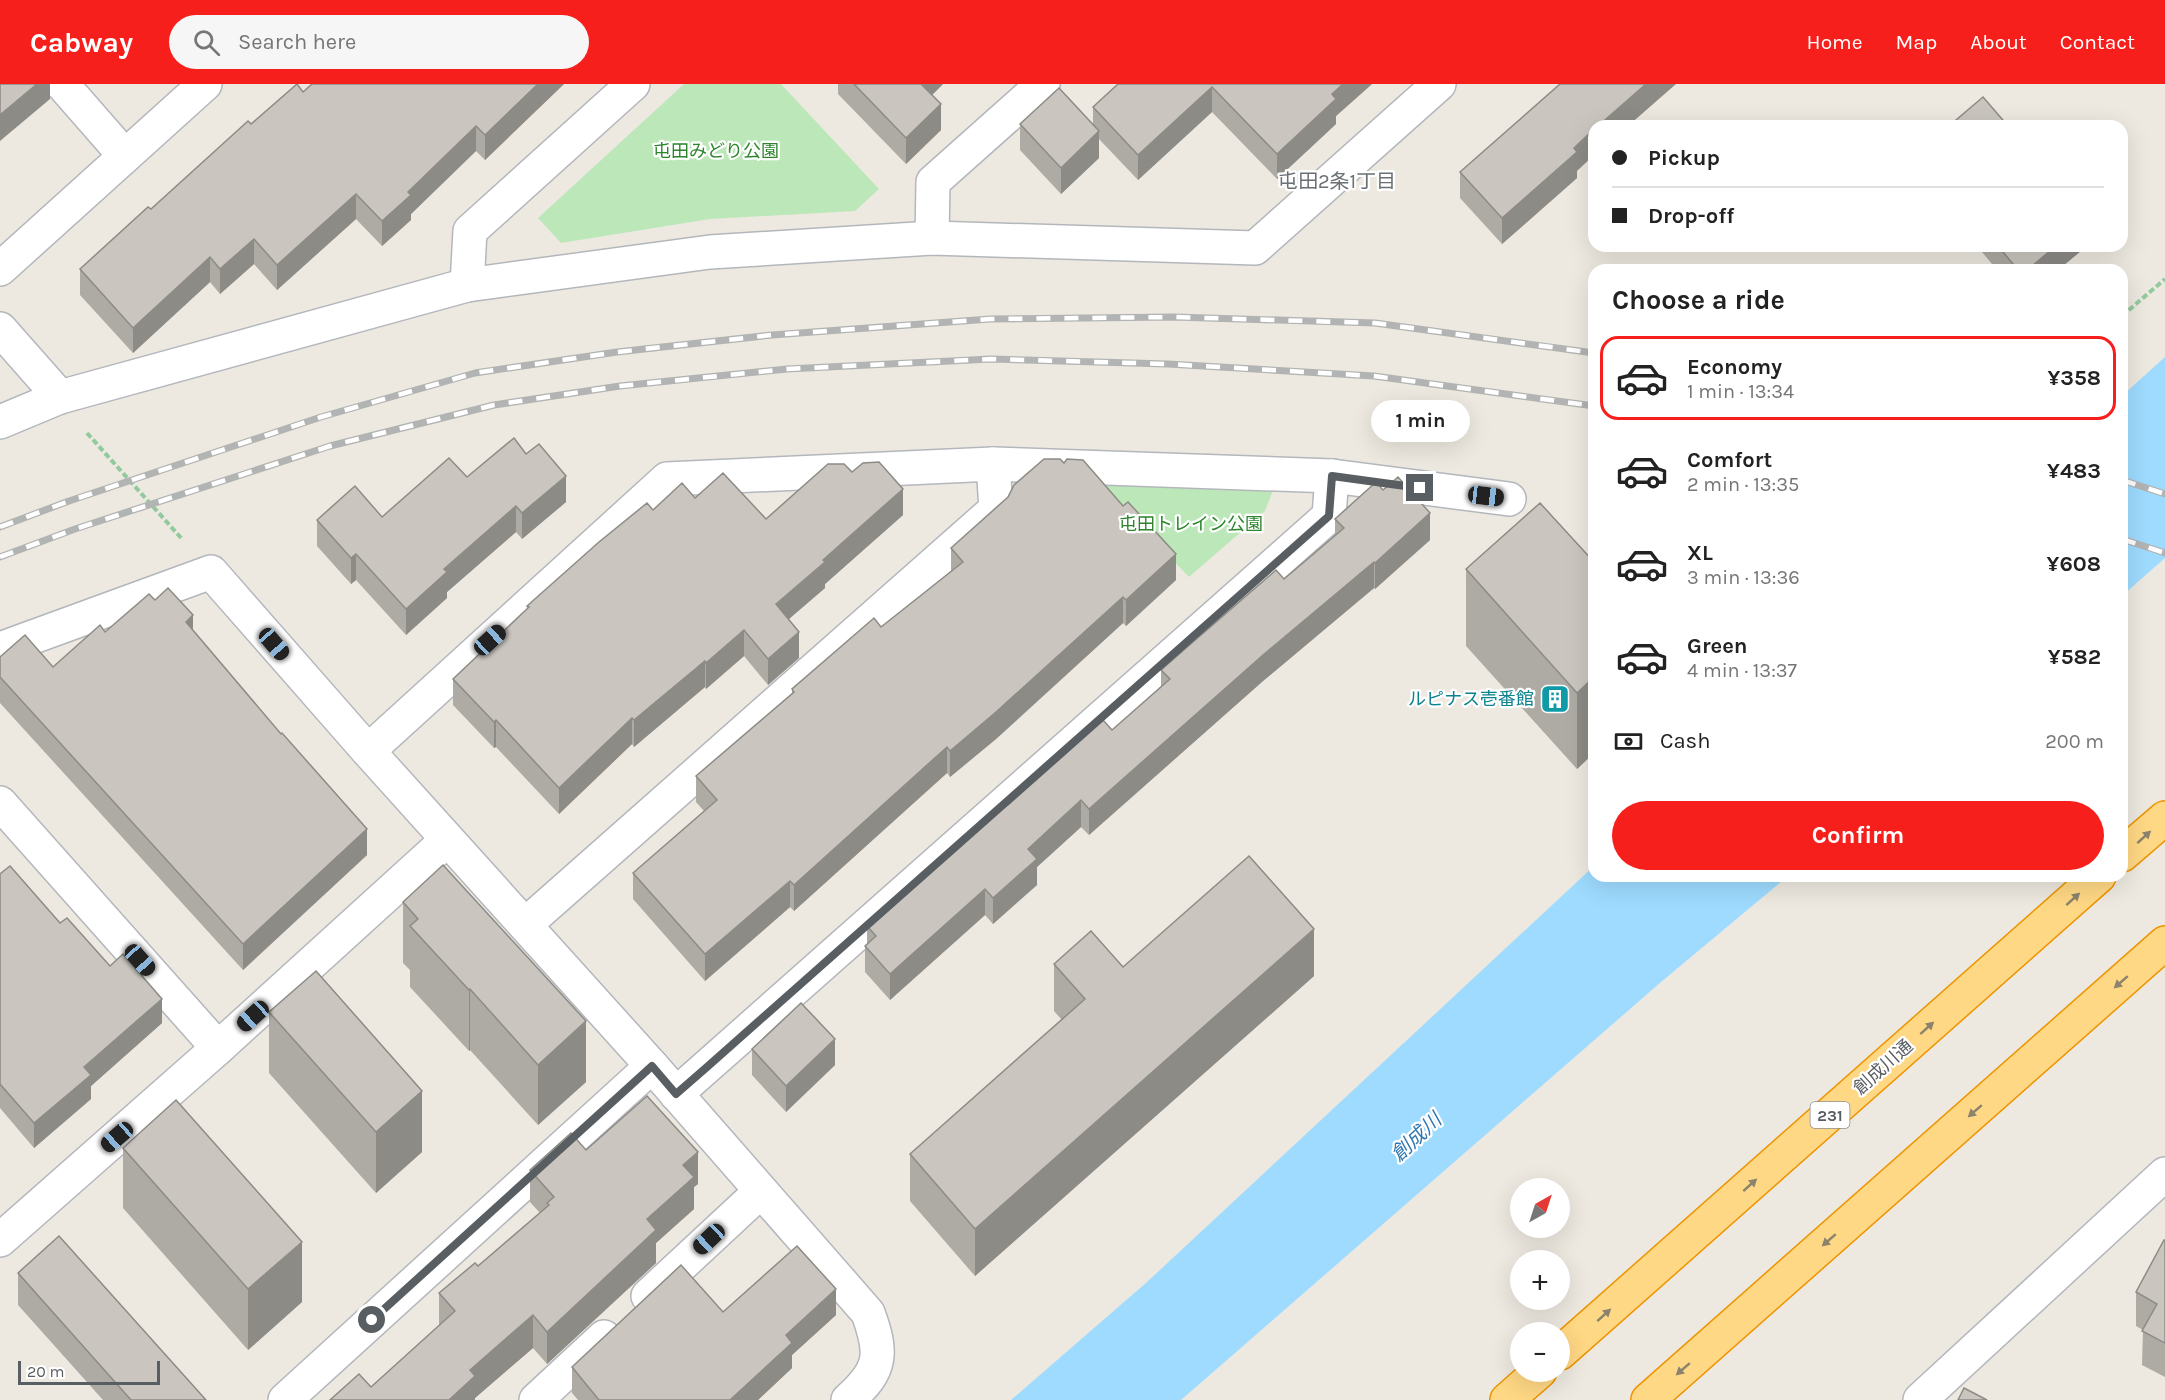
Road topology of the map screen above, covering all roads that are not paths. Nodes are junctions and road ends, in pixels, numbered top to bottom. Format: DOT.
graph roads {
  1 [pos="62,84"];
  2 [pos="205,84"];
  3 [pos="633,84"];
  4 [pos="1043,84"];
  5 [pos="1439,84"];
  6 [pos="125,156"];
  7 [pos="932,238"];
  8 [pos="0,269"];
  9 [pos="467,285"];
  10 [pos="0,329"];
  11 [pos="60,397"];
  12 [pos="0,422"];
  13 [pos="993,464"];
  14 [pos="1332,476"];
  15 [pos="1509,499"];
  16 [pos="0,649"];
  17 [pos="368,751"];
  18 [pos="0,803"];
  19 [pos="2165,818"];
  20 [pos="447,840"];
  21 [pos="2128,850"];
  22 [pos="2092,882"];
  23 [pos="526,924"];
  24 [pos="2165,943"];
  25 [pos="218,1048"];
  26 [pos="652,1066"];
  27 [pos="676,1094"];
  28 [pos="2165,1174"];
  29 [pos="761,1191"];
  30 [pos="0,1240"];
  31 [pos="1570,1344"];
  32 [pos="1528,1382"];
  33 [pos="285,1400"];
  34 [pos="536,1400"];
  35 [pos="848,1400"];
  36 [pos="1508,1400"];
  37 [pos="1648,1400"];
  38 [pos="1920,1400"];
  1 -- 6 [label="street"];
  2 -- 6 [label="street"];
  3 -- 9 [label="street"];
  4 -- 7 [label="street"];
  5 -- 7 [label="street"];
  6 -- 8 [label="street"];
  7 -- 9 [label="street"];
  9 -- 11 [label="street"];
  10 -- 11 [label="street"];
  11 -- 12 [label="street"];
  13 -- 14 [label="street"];
  13 -- 17 [label="street"];
  13 -- 23 [label="street"];
  14 -- 15 [label="street"];
  14 -- 27 [label="street"];
  16 -- 17 [label="street"];
  17 -- 20 [label="street"];
  18 -- 25 [label="street"];
  21 -- 19 [label="highway, one-way"];
  20 -- 23 [label="street"];
  20 -- 25 [label="street"];
  31 -- 22 [label="highway, 創成川通 / 231, one-way"];
  23 -- 26 [label="street"];
  24 -- 37 [label="highway, one-way"];
  25 -- 30 [label="street"];
  26 -- 27 [label="street"];
  26 -- 33 [label="street"];
  27 -- 29 [label="street"];
  28 -- 38 [label="street"];
  29 -- 34 [label="street"];
  29 -- 35 [label="street"];
  32 -- 36 [label="highway"];
}
